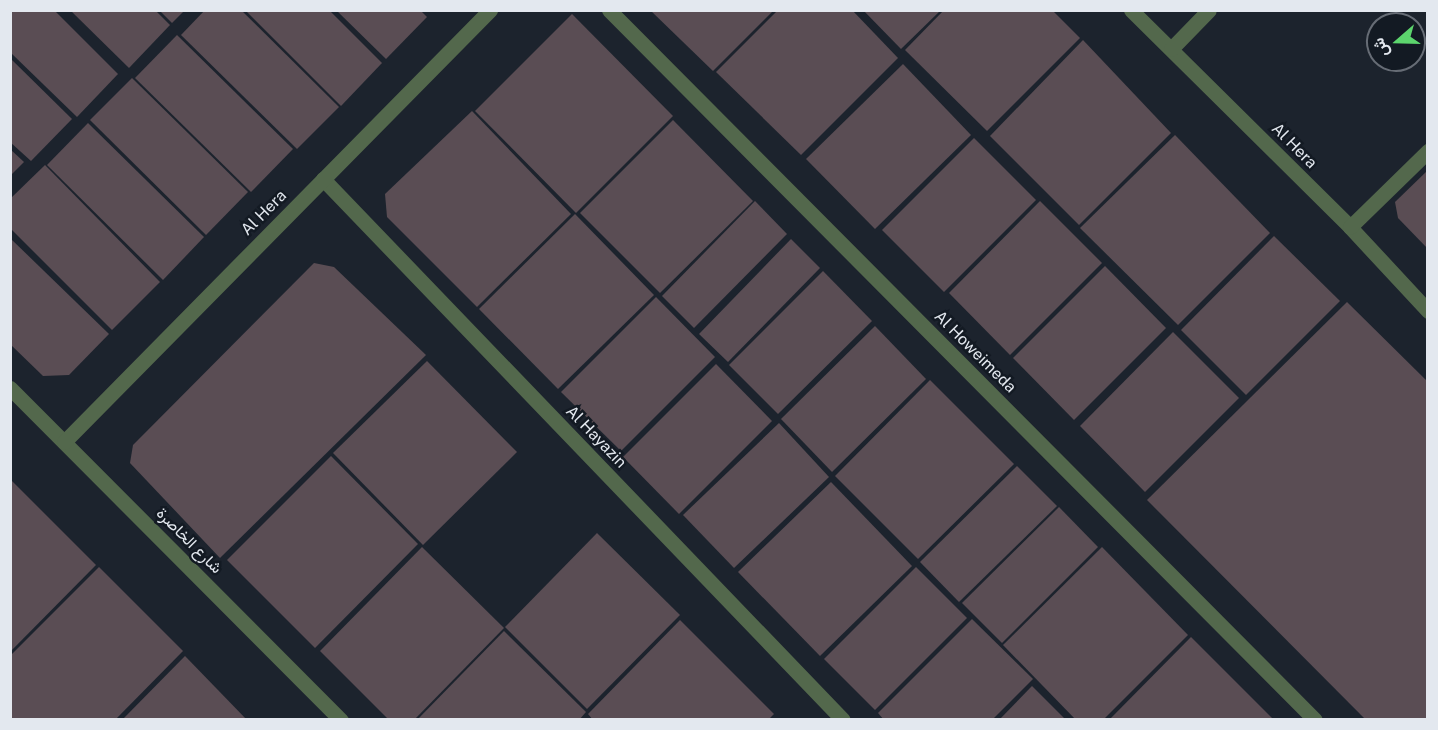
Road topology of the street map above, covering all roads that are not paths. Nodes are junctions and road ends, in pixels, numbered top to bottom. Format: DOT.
graph roads {
  1 [pos="490,10"];
  2 [pos="609,10"];
  3 [pos="1131,10"];
  4 [pos="1209,10"];
  5 [pos="1171,49"];
  6 [pos="1428,151"];
  7 [pos="323,179"];
  8 [pos="1350,227"];
  9 [pos="1428,311"];
  10 [pos="10,388"];
  11 [pos="64,442"];
  12 [pos="341,720"];
  13 [pos="843,720"];
  14 [pos="1315,720"];
  1 -- 7 [label="street, Al Hera"];
  2 -- 14 [label="street, Al Howeimeda"];
  3 -- 5 [label="street, Al Hera"];
  4 -- 5 [label="street"];
  5 -- 8 [label="street, Al Hera"];
  6 -- 8 [label="street"];
  7 -- 11 [label="street, Al Hera"];
  7 -- 13 [label="street, Al Hayazin"];
  8 -- 9 [label="street, Al Hera"];
  10 -- 11 [label="street, شارع الخاصرة"];
  11 -- 12 [label="street, شارع الخاصرة"];
}
